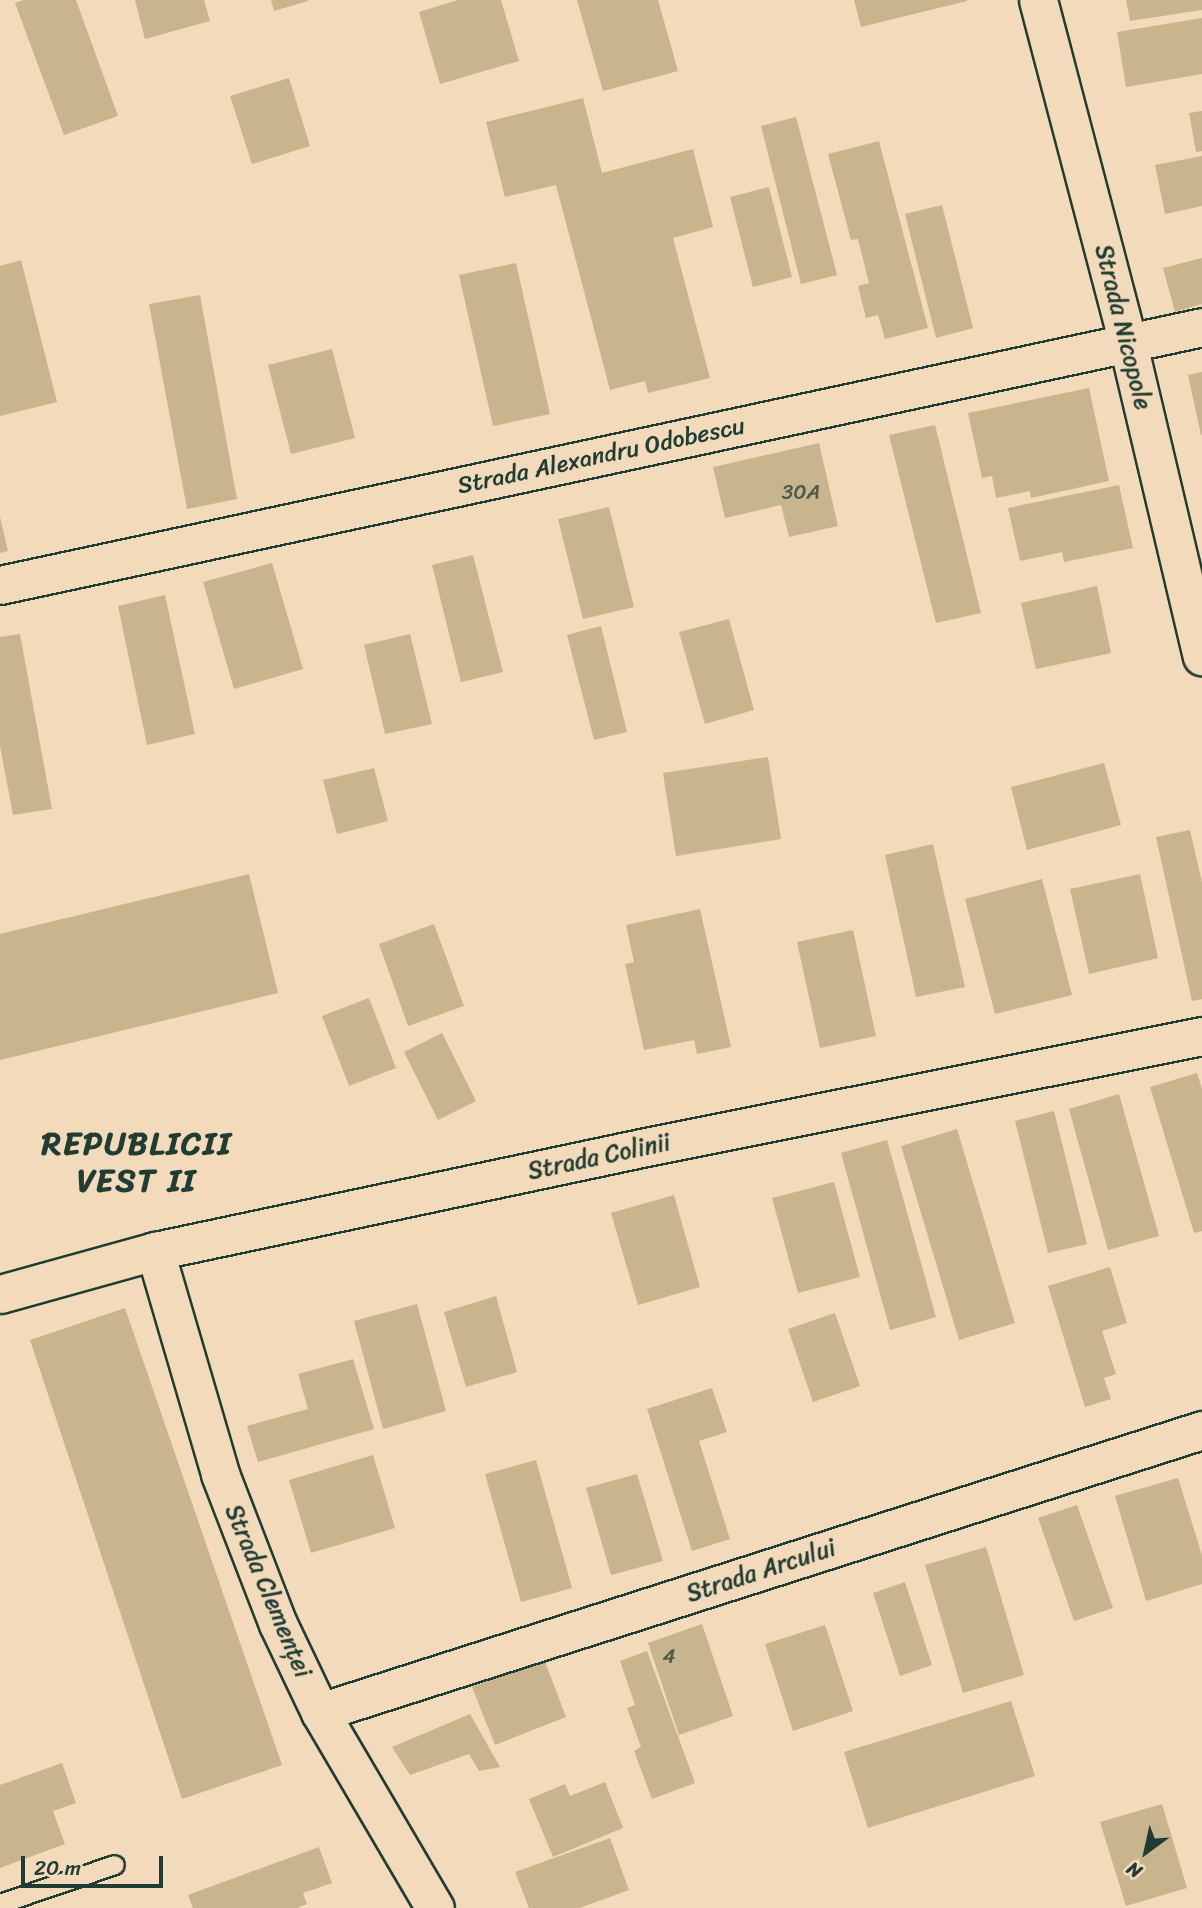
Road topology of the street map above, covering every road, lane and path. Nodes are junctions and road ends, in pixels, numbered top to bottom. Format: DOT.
graph roads {
  1 [pos="1038,0"];
  2 [pos="1202,327"];
  3 [pos="1128,344"];
  4 [pos="0,585"];
  5 [pos="1202,656"];
  6 [pos="1202,1036"];
  7 [pos="155,1251"];
  8 [pos="0,1294"];
  9 [pos="1202,1430"];
  10 [pos="320,1712"];
  11 [pos="115,1865"];
  12 [pos="0,1904"];
  13 [pos="435,1908"];
  1 -- 3 [label="street, Strada Nicopole"];
  2 -- 3 [label="street, Strada Alexandru Odobescu"];
  3 -- 4 [label="street, Strada Alexandru Odobescu"];
  3 -- 5 [label="street, Strada Nicopole"];
  6 -- 7 [label="street, Strada Colinii"];
  7 -- 8 [label="street, Strada Colinii"];
  7 -- 10 [label="street, Strada Clemenței"];
  9 -- 10 [label="street, Strada Arcului"];
  10 -- 13 [label="street, Strada Clemenței"];
  11 -- 12 [label="lane"];
}
